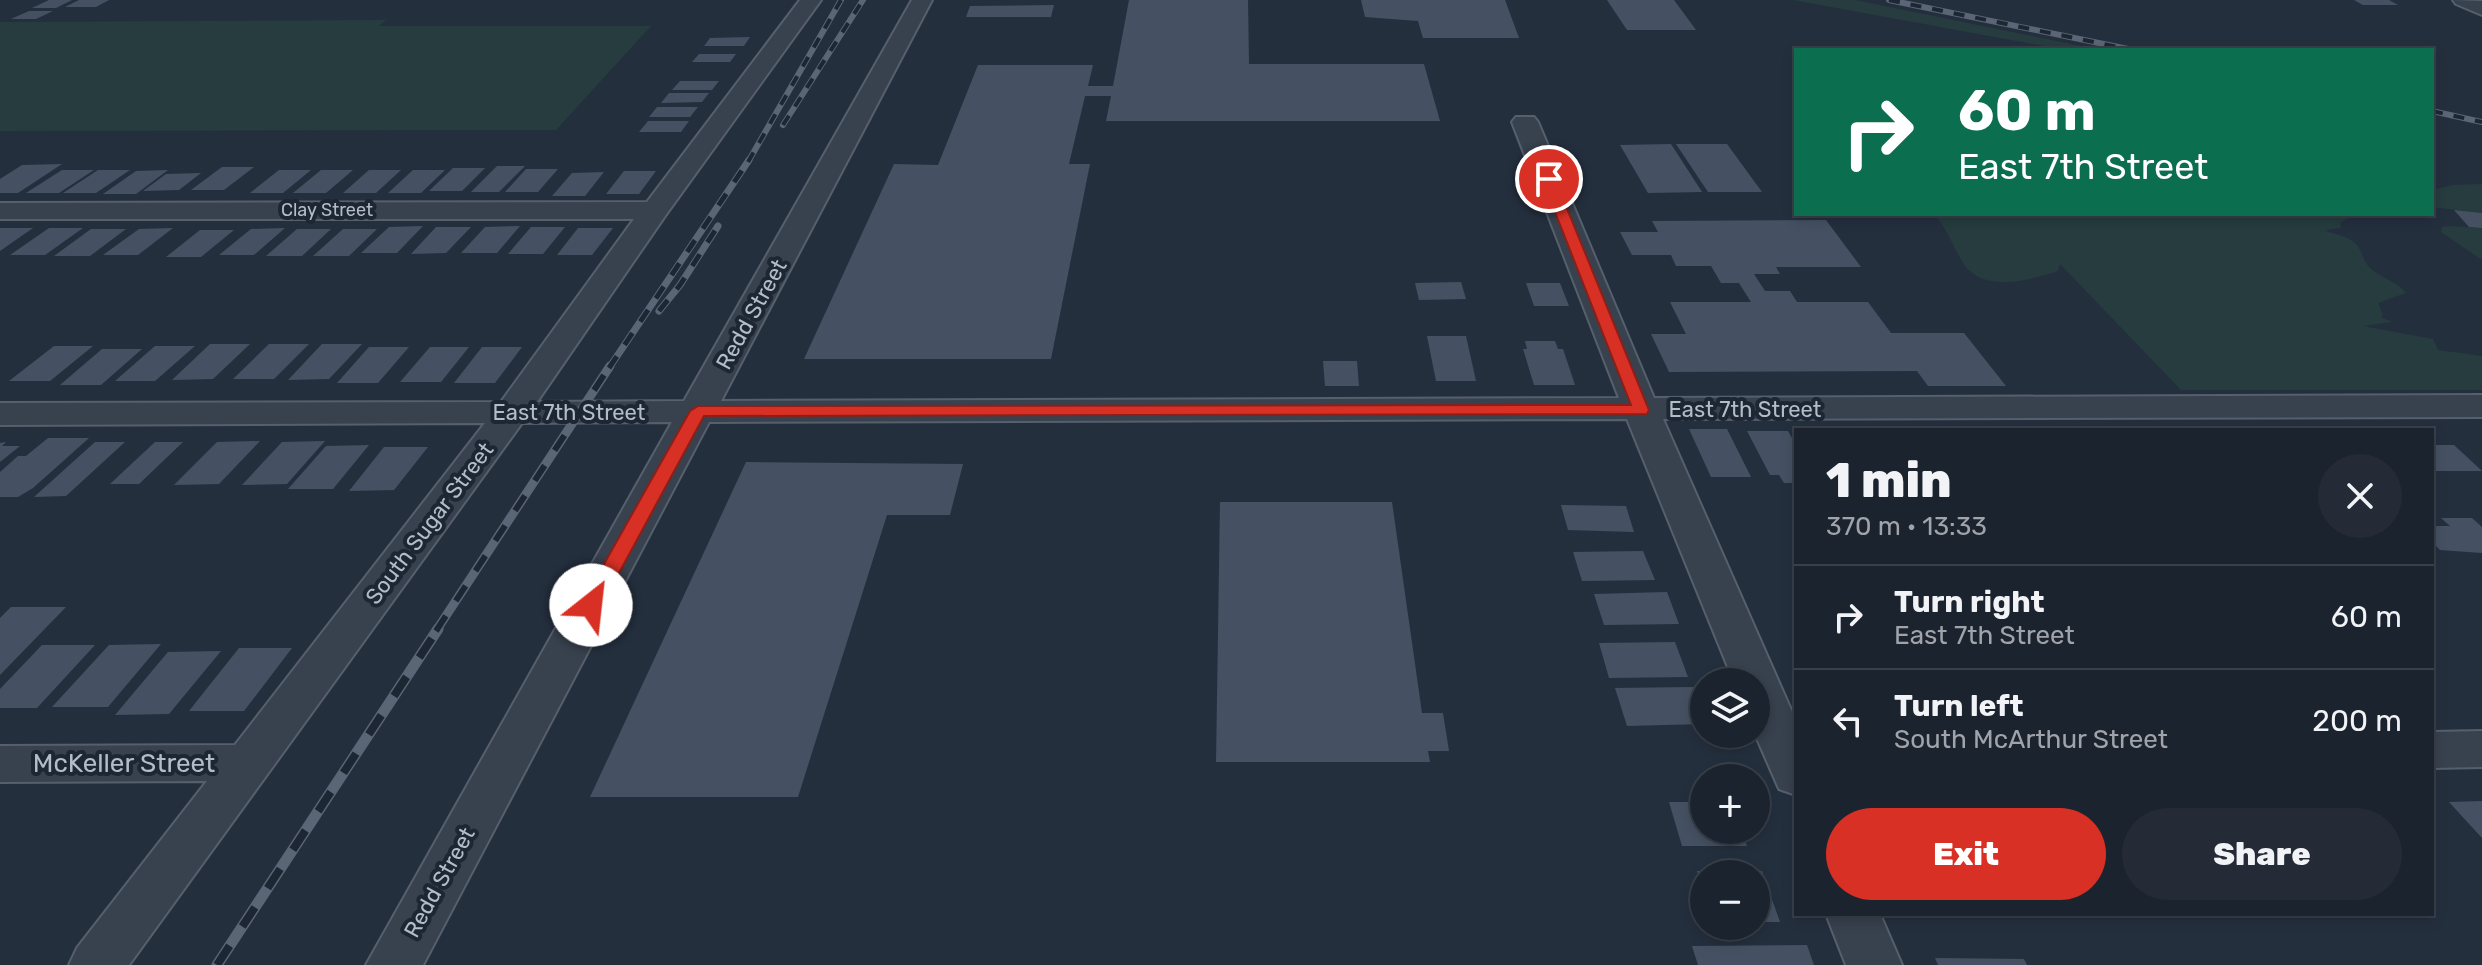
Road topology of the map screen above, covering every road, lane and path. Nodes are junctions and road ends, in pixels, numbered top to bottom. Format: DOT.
graph roads {
  1 [pos="811,0"];
  2 [pos="922,0"];
  3 [pos="2463,0"];
  4 [pos="2482,9"];
  5 [pos="1525,122"];
  6 [pos="655,210"];
  7 [pos="0,211"];
  8 [pos="2482,406"];
  9 [pos="1641,410"];
  10 [pos="698,411"];
  11 [pos="512,412"];
  12 [pos="0,414"];
  13 [pos="2482,749"];
  14 [pos="2434,750"];
  15 [pos="1793,760"];
  16 [pos="248,763"];
  17 [pos="0,764"];
  18 [pos="1854,916"];
  19 [pos="97,965"];
  20 [pos="394,965"];
  21 [pos="1874,965"];
  1 -- 6 [label="street, South Sugar Street"];
  2 -- 10 [label="street, Redd Street"];
  3 -- 4 [label="street"];
  5 -- 9 [label="street"];
  6 -- 7 [label="street, Clay Street"];
  6 -- 11 [label="street, South Sugar Street"];
  8 -- 9 [label="street, East 7th Street"];
  9 -- 10 [label="street, East 7th Street"];
  9 -- 15 [label="street"];
  10 -- 11 [label="street, East 7th Street"];
  10 -- 20 [label="street, Redd Street"];
  11 -- 12 [label="street, East 7th Street"];
  11 -- 16 [label="street, South Sugar Street"];
  13 -- 14 [label="street"];
  16 -- 17 [label="street, McKeller Street"];
  16 -- 19 [label="street, South Sugar Street"];
  18 -- 21 [label="street"];
}
